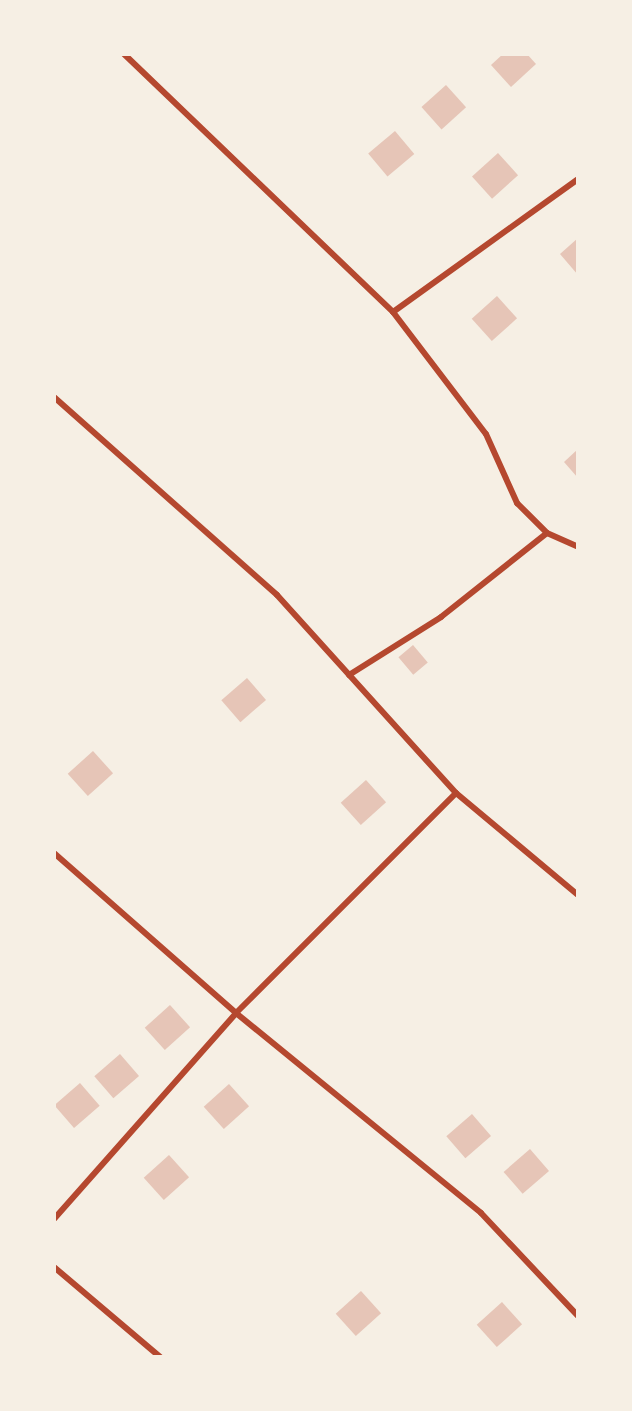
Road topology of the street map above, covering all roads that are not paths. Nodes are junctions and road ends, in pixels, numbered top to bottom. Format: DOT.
graph roads {
  1 [pos="124,54"];
  2 [pos="578,179"];
  3 [pos="393,312"];
  4 [pos="54,397"];
  5 [pos="547,533"];
  6 [pos="578,547"];
  7 [pos="349,675"];
  8 [pos="456,793"];
  9 [pos="54,853"];
  10 [pos="578,895"];
  11 [pos="236,1013"];
  12 [pos="54,1219"];
  13 [pos="54,1267"];
  14 [pos="578,1316"];
  15 [pos="160,1357"];
  1 -- 3 [label="lane"];
  2 -- 3 [label="lane"];
  3 -- 5 [label="lane"];
  4 -- 7 [label="lane"];
  5 -- 6 [label="lane"];
  5 -- 7 [label="lane"];
  7 -- 8 [label="lane"];
  8 -- 10 [label="lane"];
  8 -- 11 [label="lane"];
  9 -- 11 [label="lane"];
  11 -- 12 [label="lane"];
  11 -- 14 [label="lane"];
  13 -- 15 [label="lane"];
}
